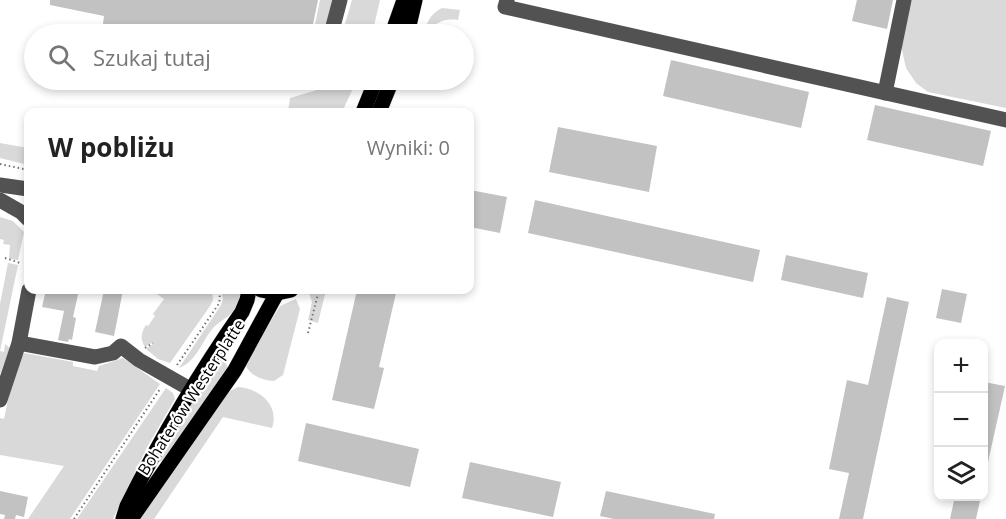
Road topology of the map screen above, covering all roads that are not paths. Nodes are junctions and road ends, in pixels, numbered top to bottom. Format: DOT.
graph roads {
  1 [pos="340,0"];
  2 [pos="404,0"];
  3 [pos="415,0"];
  4 [pos="507,0"];
  5 [pos="904,0"];
  6 [pos="333,24"];
  7 [pos="396,24"];
  8 [pos="409,24"];
  9 [pos="372,90"];
  10 [pos="388,90"];
  11 [pos="885,93"];
  12 [pos="365,108"];
  13 [pos="381,108"];
  14 [pos="1006,120"];
  15 [pos="0,174"];
  16 [pos="0,185"];
  17 [pos="24,187"];
  18 [pos="24,188"];
  19 [pos="0,199"];
  20 [pos="24,203"];
  21 [pos="24,215"];
  22 [pos="28,294"];
  23 [pos="249,294"];
  24 [pos="283,294"];
  25 [pos="19,342"];
  26 [pos="190,389"];
  27 [pos="0,400"];
  28 [pos="123,519"];
  29 [pos="131,519"];
  1 -- 6 [label="street"];
  2 -- 7 [label="main road"];
  3 -- 8 [label="main road"];
  4 -- 11 [label="street"];
  5 -- 11 [label="street"];
  9 -- 12 [label="main road"];
  10 -- 13 [label="main road"];
  11 -- 14 [label="street"];
  15 -- 17 [label="street"];
  16 -- 18 [label="street"];
  19 -- 20 [label="street"];
  19 -- 21 [label="street"];
  22 -- 25 [label="street"];
  23 -- 26 [label="main road, Bohaterów Westerplatte"];
  24 -- 29 [label="main road, Bohaterów Westerplatte"];
  25 -- 26 [label="street"];
  25 -- 27 [label="street"];
  26 -- 28 [label="main road, Bohaterów Westerplatte"];
}
